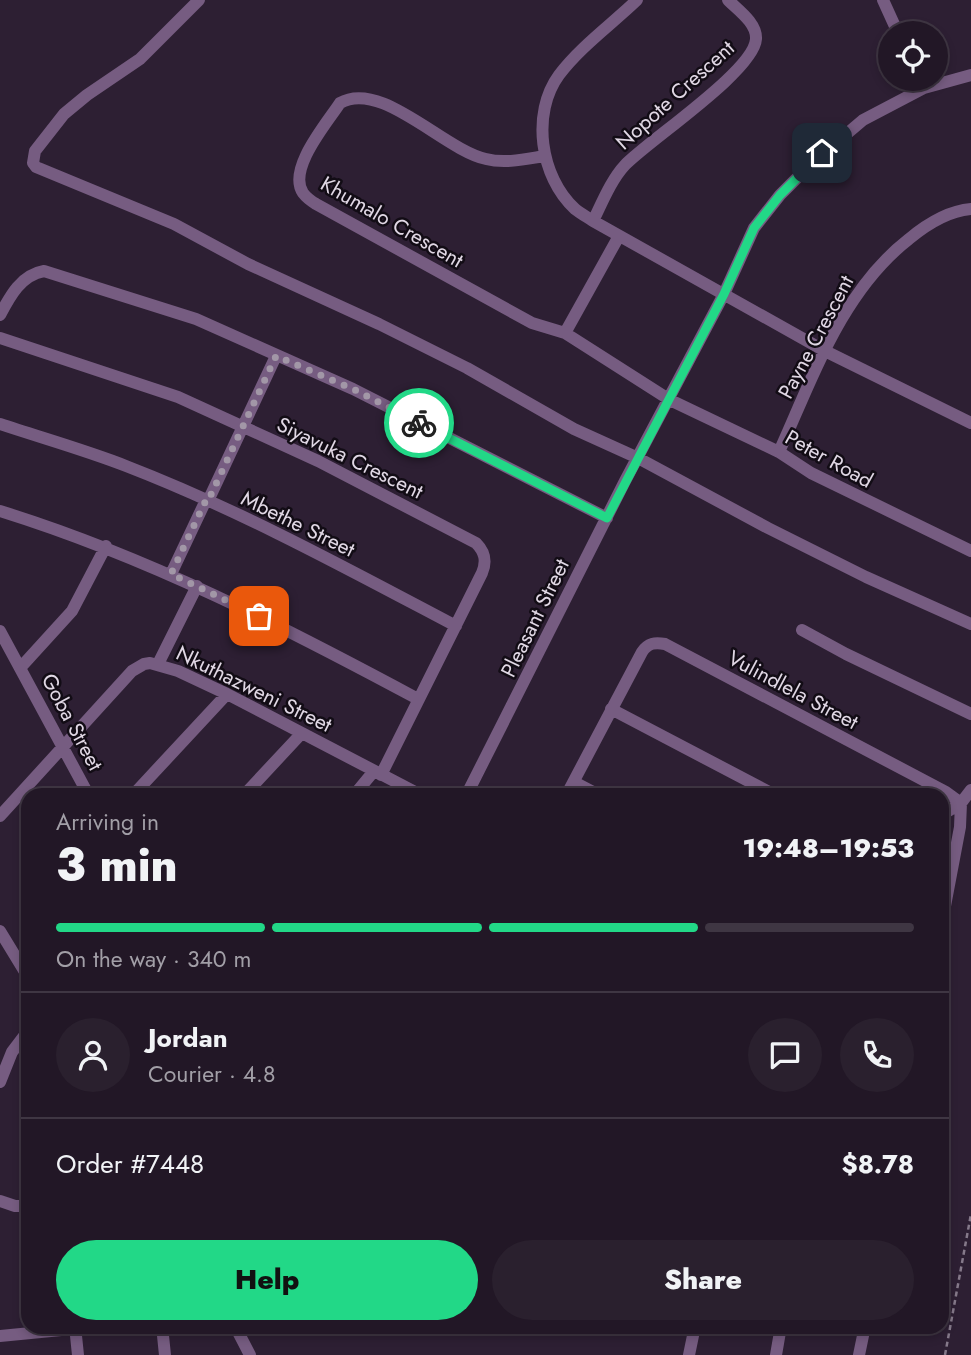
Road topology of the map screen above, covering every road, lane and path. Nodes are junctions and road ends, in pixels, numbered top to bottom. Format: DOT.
graph roads {
  1 [pos="199,0"];
  2 [pos="638,0"];
  3 [pos="728,0"];
  4 [pos="883,0"];
  5 [pos="893,21"];
  6 [pos="971,75"];
  7 [pos="948,79"];
  8 [pos="909,91"];
  9 [pos="545,156"];
  10 [pos="971,209"];
  11 [pos="593,221"];
  12 [pos="619,236"];
  13 [pos="724,294"];
  14 [pos="0,315"];
  15 [pos="565,333"];
  16 [pos="1,336"];
  17 [pos="825,351"];
  18 [pos="276,356"];
  19 [pos="670,400"];
  20 [pos="971,423"];
  21 [pos="0,424"];
  22 [pos="242,427"];
  23 [pos="779,452"];
  24 [pos="638,458"];
  25 [pos="207,501"];
  26 [pos="0,510"];
  27 [pos="607,518"];
  28 [pos="106,546"];
  29 [pos="971,551"];
  30 [pos="171,574"];
  31 [pos="197,586"];
  32 [pos="971,624"];
  33 [pos="456,626"];
  34 [pos="802,630"];
  35 [pos="0,631"];
  36 [pos="158,664"];
  37 [pos="21,667"];
  38 [pos="226,694"];
  39 [pos="418,699"];
  40 [pos="611,709"];
  41 [pos="971,714"];
  42 [pos="301,734"];
  43 [pos="64,747"];
  44 [pos="377,773"];
  45 [pos="574,782"];
  46 [pos="26,788"];
  47 [pos="85,788"];
  48 [pos="140,788"];
  49 [pos="252,788"];
  50 [pos="361,788"];
  51 [pos="407,788"];
  52 [pos="470,788"];
  53 [pos="570,788"];
  54 [pos="586,788"];
  55 [pos="762,788"];
  56 [pos="938,788"];
  57 [pos="971,790"];
  58 [pos="21,793"];
  59 [pos="949,794"];
  60 [pos="961,803"];
  61 [pos="949,811"];
  62 [pos="0,816"];
  63 [pos="949,885"];
  64 [pos="1,936"];
  65 [pos="21,966"];
  66 [pos="21,1040"];
  67 [pos="0,1082"];
  68 [pos="0,1201"];
  69 [pos="21,1206"];
  70 [pos="971,1214"];
  71 [pos="949,1333"];
  72 [pos="21,1334"];
  73 [pos="76,1334"];
  74 [pos="163,1334"];
  75 [pos="239,1334"];
  76 [pos="694,1334"];
  77 [pos="780,1334"];
  78 [pos="863,1334"];
  79 [pos="949,1334"];
  80 [pos="0,1336"];
  81 [pos="78,1355"];
  82 [pos="165,1355"];
  83 [pos="250,1355"];
  84 [pos="690,1355"];
  85 [pos="776,1355"];
  86 [pos="859,1355"];
  87 [pos="945,1355"];
  1 -- 24 [label="street"];
  2 -- 9 [label="street"];
  3 -- 11 [label="street, Nopote Crescent"];
  4 -- 5 [label="street"];
  6 -- 7 [label="street, Pleasant Street"];
  8 -- 13 [label="street, Pleasant Street"];
  9 -- 11 [label="street"];
  9 -- 15 [label="street, Khumalo Crescent"];
  10 -- 17 [label="street, Payne Crescent"];
  11 -- 12 [label="street"];
  12 -- 13 [label="street"];
  12 -- 15 [label="street"];
  13 -- 17 [label="street"];
  13 -- 19 [label="street, Pleasant Street"];
  14 -- 18 [label="street"];
  15 -- 19 [label="street, Khumalo Crescent"];
  16 -- 22 [label="street, Siyavuka Crescent"];
  17 -- 20 [label="street"];
  17 -- 23 [label="street, Payne Crescent"];
  18 -- 22 [label="street"];
  18 -- 27 [label="street"];
  19 -- 23 [label="street, Peter Road"];
  19 -- 24 [label="street, Pleasant Street"];
  21 -- 25 [label="street, Mbethe Street"];
  22 -- 25 [label="street"];
  22 -- 33 [label="street, Siyavuka Crescent"];
  23 -- 29 [label="street, Peter Road"];
  24 -- 27 [label="street, Pleasant Street"];
  24 -- 32 [label="street"];
  25 -- 30 [label="street"];
  25 -- 33 [label="street, Mbethe Street"];
  26 -- 28 [label="street"];
  27 -- 52 [label="street, Pleasant Street"];
  28 -- 30 [label="street"];
  28 -- 37 [label="street, Goba Street"];
  30 -- 31 [label="street"];
  31 -- 36 [label="street"];
  31 -- 39 [label="street"];
  33 -- 39 [label="street, Siyavuka Crescent"];
  34 -- 41 [label="street"];
  35 -- 37 [label="street, Goba Street"];
  36 -- 38 [label="street, Nkuthazweni Street"];
  36 -- 43 [label="street, Nkuthazweni Street"];
  37 -- 43 [label="street, Goba Street"];
  38 -- 42 [label="street, Nkuthazweni Street"];
  38 -- 48 [label="street"];
  39 -- 44 [label="street, Siyavuka Crescent"];
  40 -- 45 [label="street, Vulindlela Street"];
  40 -- 55 [label="street"];
  40 -- 56 [label="street, Vulindlela Street"];
  42 -- 44 [label="street, Nkuthazweni Street"];
  42 -- 49 [label="street"];
  43 -- 46 [label="street, Nkuthazweni Street"];
  43 -- 47 [label="street, Goba Street"];
  44 -- 50 [label="street, Siyavuka Crescent"];
  44 -- 51 [label="street, Nkuthazweni Street"];
  45 -- 53 [label="street, Vulindlela Street"];
  45 -- 54 [label="street"];
  57 -- 60 [label="street"];
  58 -- 62 [label="street, Nkuthazweni Street"];
  59 -- 60 [label="street, Vulindlela Street"];
  60 -- 61 [label="street"];
  60 -- 63 [label="street"];
  64 -- 65 [label="street"];
  66 -- 67 [label="street"];
  68 -- 69 [label="street"];
  70 -- 71 [label="path"];
  72 -- 80 [label="street"];
  73 -- 81 [label="street"];
  74 -- 82 [label="street"];
  75 -- 83 [label="street"];
  76 -- 84 [label="street"];
  77 -- 85 [label="street"];
  78 -- 86 [label="street"];
  79 -- 87 [label="path"];
}
